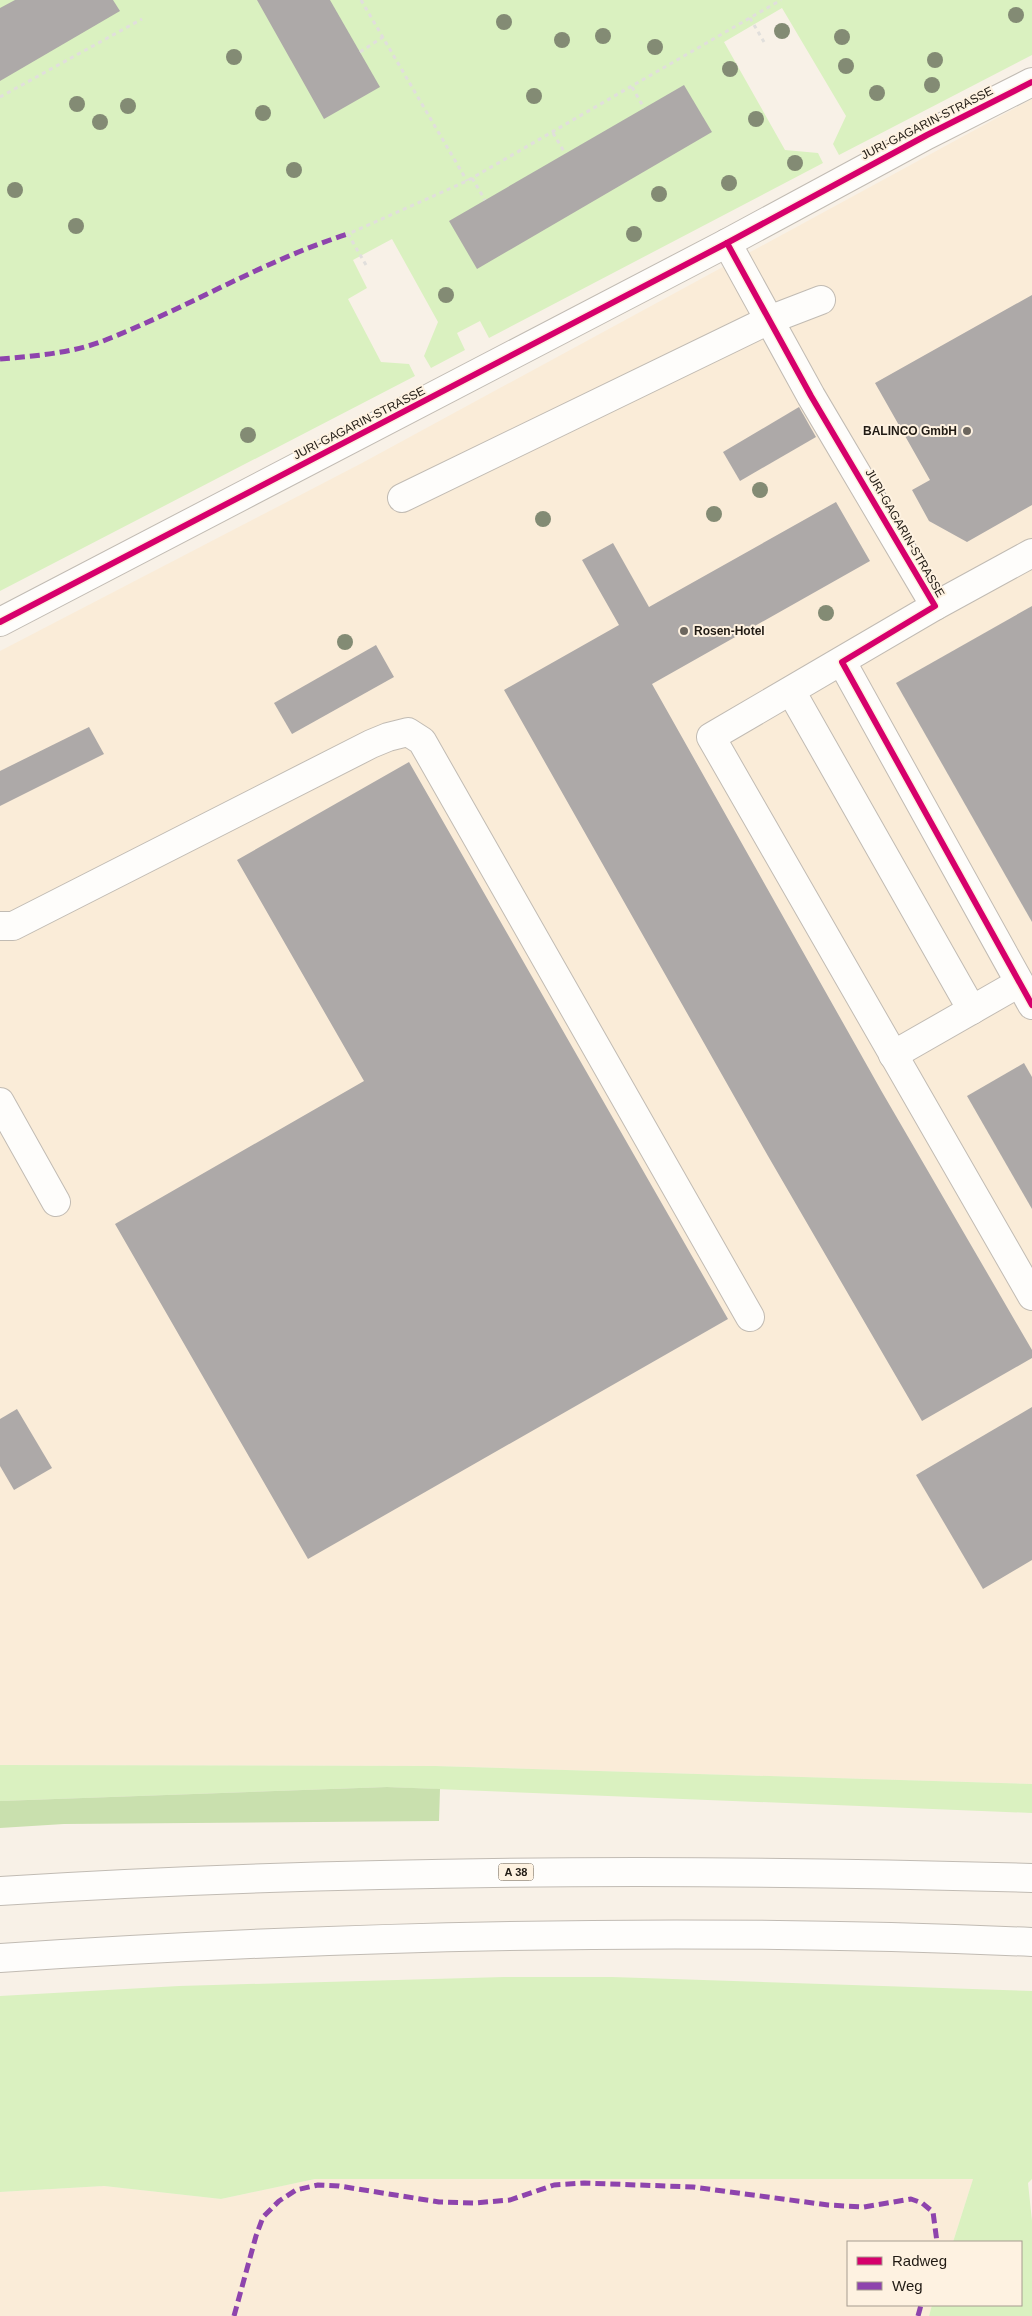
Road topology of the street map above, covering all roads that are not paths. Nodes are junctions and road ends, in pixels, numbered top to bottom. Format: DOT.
graph roads {
  1 [pos="1032,82"];
  2 [pos="727,243"];
  3 [pos="821,300"];
  4 [pos="769,320"];
  5 [pos="402,498"];
  6 [pos="1032,553"];
  7 [pos="935,606"];
  8 [pos="0,622"];
  9 [pos="842,662"];
  10 [pos="792,691"];
  11 [pos="0,926"];
  12 [pos="1026,994"];
  13 [pos="972,1010"];
  14 [pos="893,1055"];
  15 [pos="0,1102"];
  16 [pos="56,1202"];
  17 [pos="1032,1296"];
  18 [pos="750,1317"];
  19 [pos="1032,1878"];
  20 [pos="0,1890"];
  21 [pos="1032,1942"];
  22 [pos="0,1958"];
  1 -- 2 [label="main road, JURI-GAGARIN-STRASSE"];
  2 -- 4 [label="main road, JURI-GAGARIN-STRASSE"];
  2 -- 8 [label="main road, JURI-GAGARIN-STRASSE"];
  3 -- 4 [label="main road"];
  4 -- 5 [label="main road"];
  4 -- 7 [label="main road, JURI-GAGARIN-STRASSE"];
  6 -- 7 [label="main road"];
  7 -- 9 [label="main road, JURI-GAGARIN-STRASSE"];
  9 -- 10 [label="main road, JURI-GAGARIN-STRASSE"];
  9 -- 12 [label="main road"];
  10 -- 13 [label="main road"];
  10 -- 14 [label="main road, JURI-GAGARIN-STRASSE"];
  11 -- 18 [label="main road"];
  12 -- 13 [label="main road"];
  13 -- 14 [label="main road"];
  14 -- 17 [label="main road"];
  15 -- 16 [label="main road"];
  19 -- 20 [label="main road, A 38"];
  21 -- 22 [label="main road"];
}
